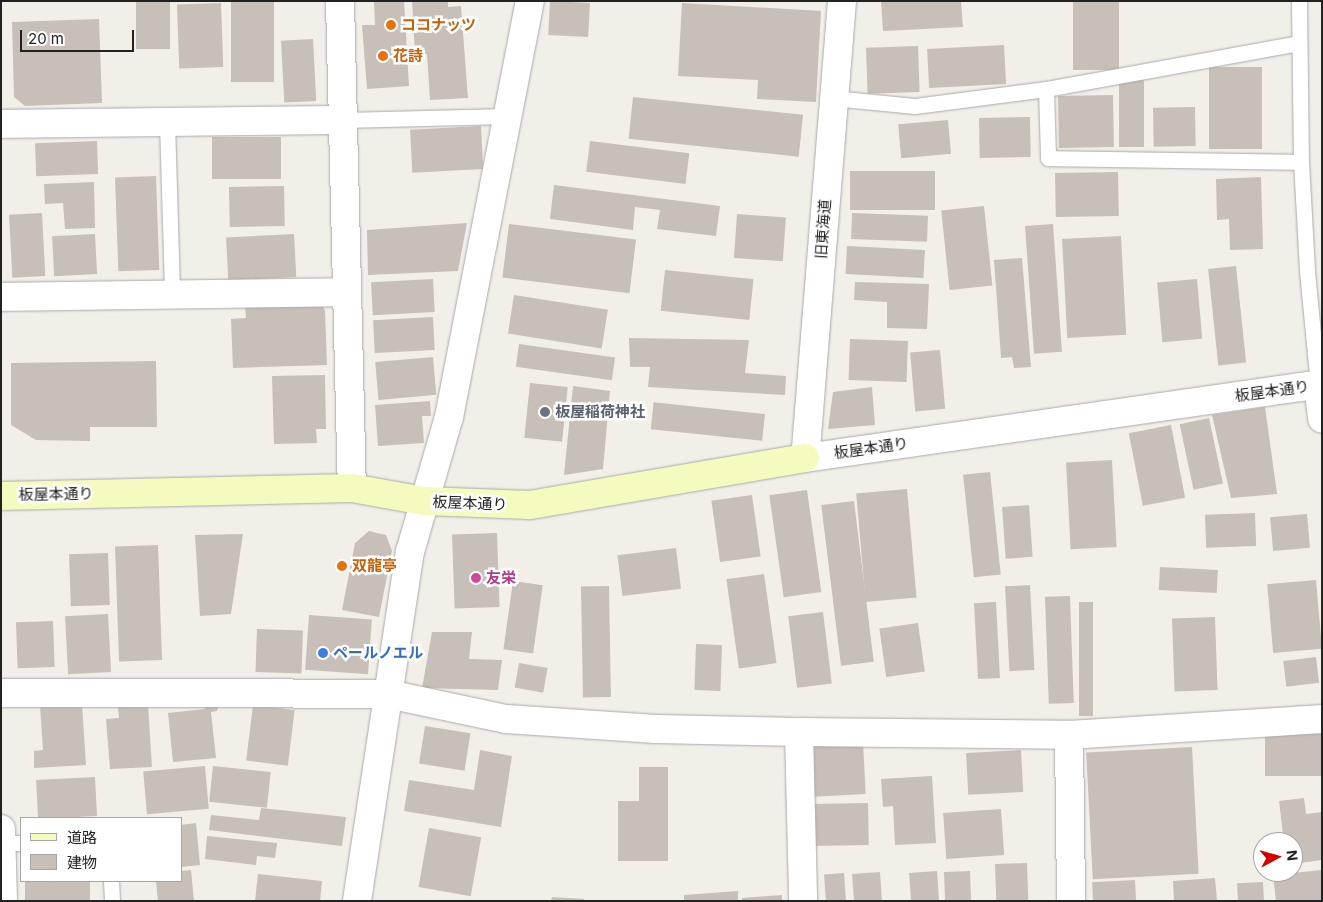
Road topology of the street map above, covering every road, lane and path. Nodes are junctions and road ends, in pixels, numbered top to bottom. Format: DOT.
graph roads {
  1 [pos="340,1"];
  2 [pos="530,1"];
  3 [pos="842,1"];
  4 [pos="1299,1"];
  5 [pos="1298,43"];
  6 [pos="1046,89"];
  7 [pos="833,98"];
  8 [pos="509,116"];
  9 [pos="341,120"];
  10 [pos="167,122"];
  11 [pos="1,124"];
  12 [pos="1301,162"];
  13 [pos="346,292"];
  14 [pos="172,294"];
  15 [pos="1,297"];
  16 [pos="1320,384"];
  17 [pos="1322,419"];
  18 [pos="805,458"];
  19 [pos="352,488"];
  20 [pos="1,496"];
  21 [pos="424,502"];
  22 [pos="1,693"];
  23 [pos="388,694"];
  24 [pos="1322,719"];
  25 [pos="799,732"];
  26 [pos="1069,735"];
  27 [pos="1,829"];
  28 [pos="2,843"];
  29 [pos="20,843"];
  30 [pos="111,882"];
  31 [pos="3,901"];
  32 [pos="112,901"];
  33 [pos="357,901"];
  34 [pos="804,901"];
  35 [pos="1070,901"];
  1 -- 9 [label="street"];
  2 -- 8 [label="street"];
  3 -- 7 [label="street, 旧東海道"];
  4 -- 5 [label="lane"];
  5 -- 6 [label="lane"];
  5 -- 12 [label="lane"];
  6 -- 7 [label="lane"];
  6 -- 12 [label="lane"];
  7 -- 18 [label="street, 旧東海道"];
  8 -- 9 [label="lane"];
  8 -- 21 [label="street"];
  9 -- 10 [label="street"];
  9 -- 13 [label="street"];
  10 -- 11 [label="street"];
  10 -- 14 [label="lane"];
  12 -- 16 [label="lane"];
  13 -- 14 [label="street"];
  13 -- 19 [label="street"];
  14 -- 15 [label="street"];
  16 -- 17 [label="street"];
  16 -- 18 [label="street, 板屋本通り"];
  18 -- 21 [label="street, 板屋本通り"];
  19 -- 20 [label="street, 板屋本通り"];
  19 -- 21 [label="street, 板屋本通り"];
  21 -- 23 [label="street"];
  22 -- 23 [label="street"];
  23 -- 25 [label="street"];
  23 -- 33 [label="street"];
  24 -- 26 [label="street"];
  25 -- 26 [label="street"];
  25 -- 34 [label="street"];
  26 -- 35 [label="street"];
  27 -- 28 [label="street"];
  28 -- 29 [label="lane"];
  28 -- 31 [label="street"];
  30 -- 32 [label="lane"];
}
